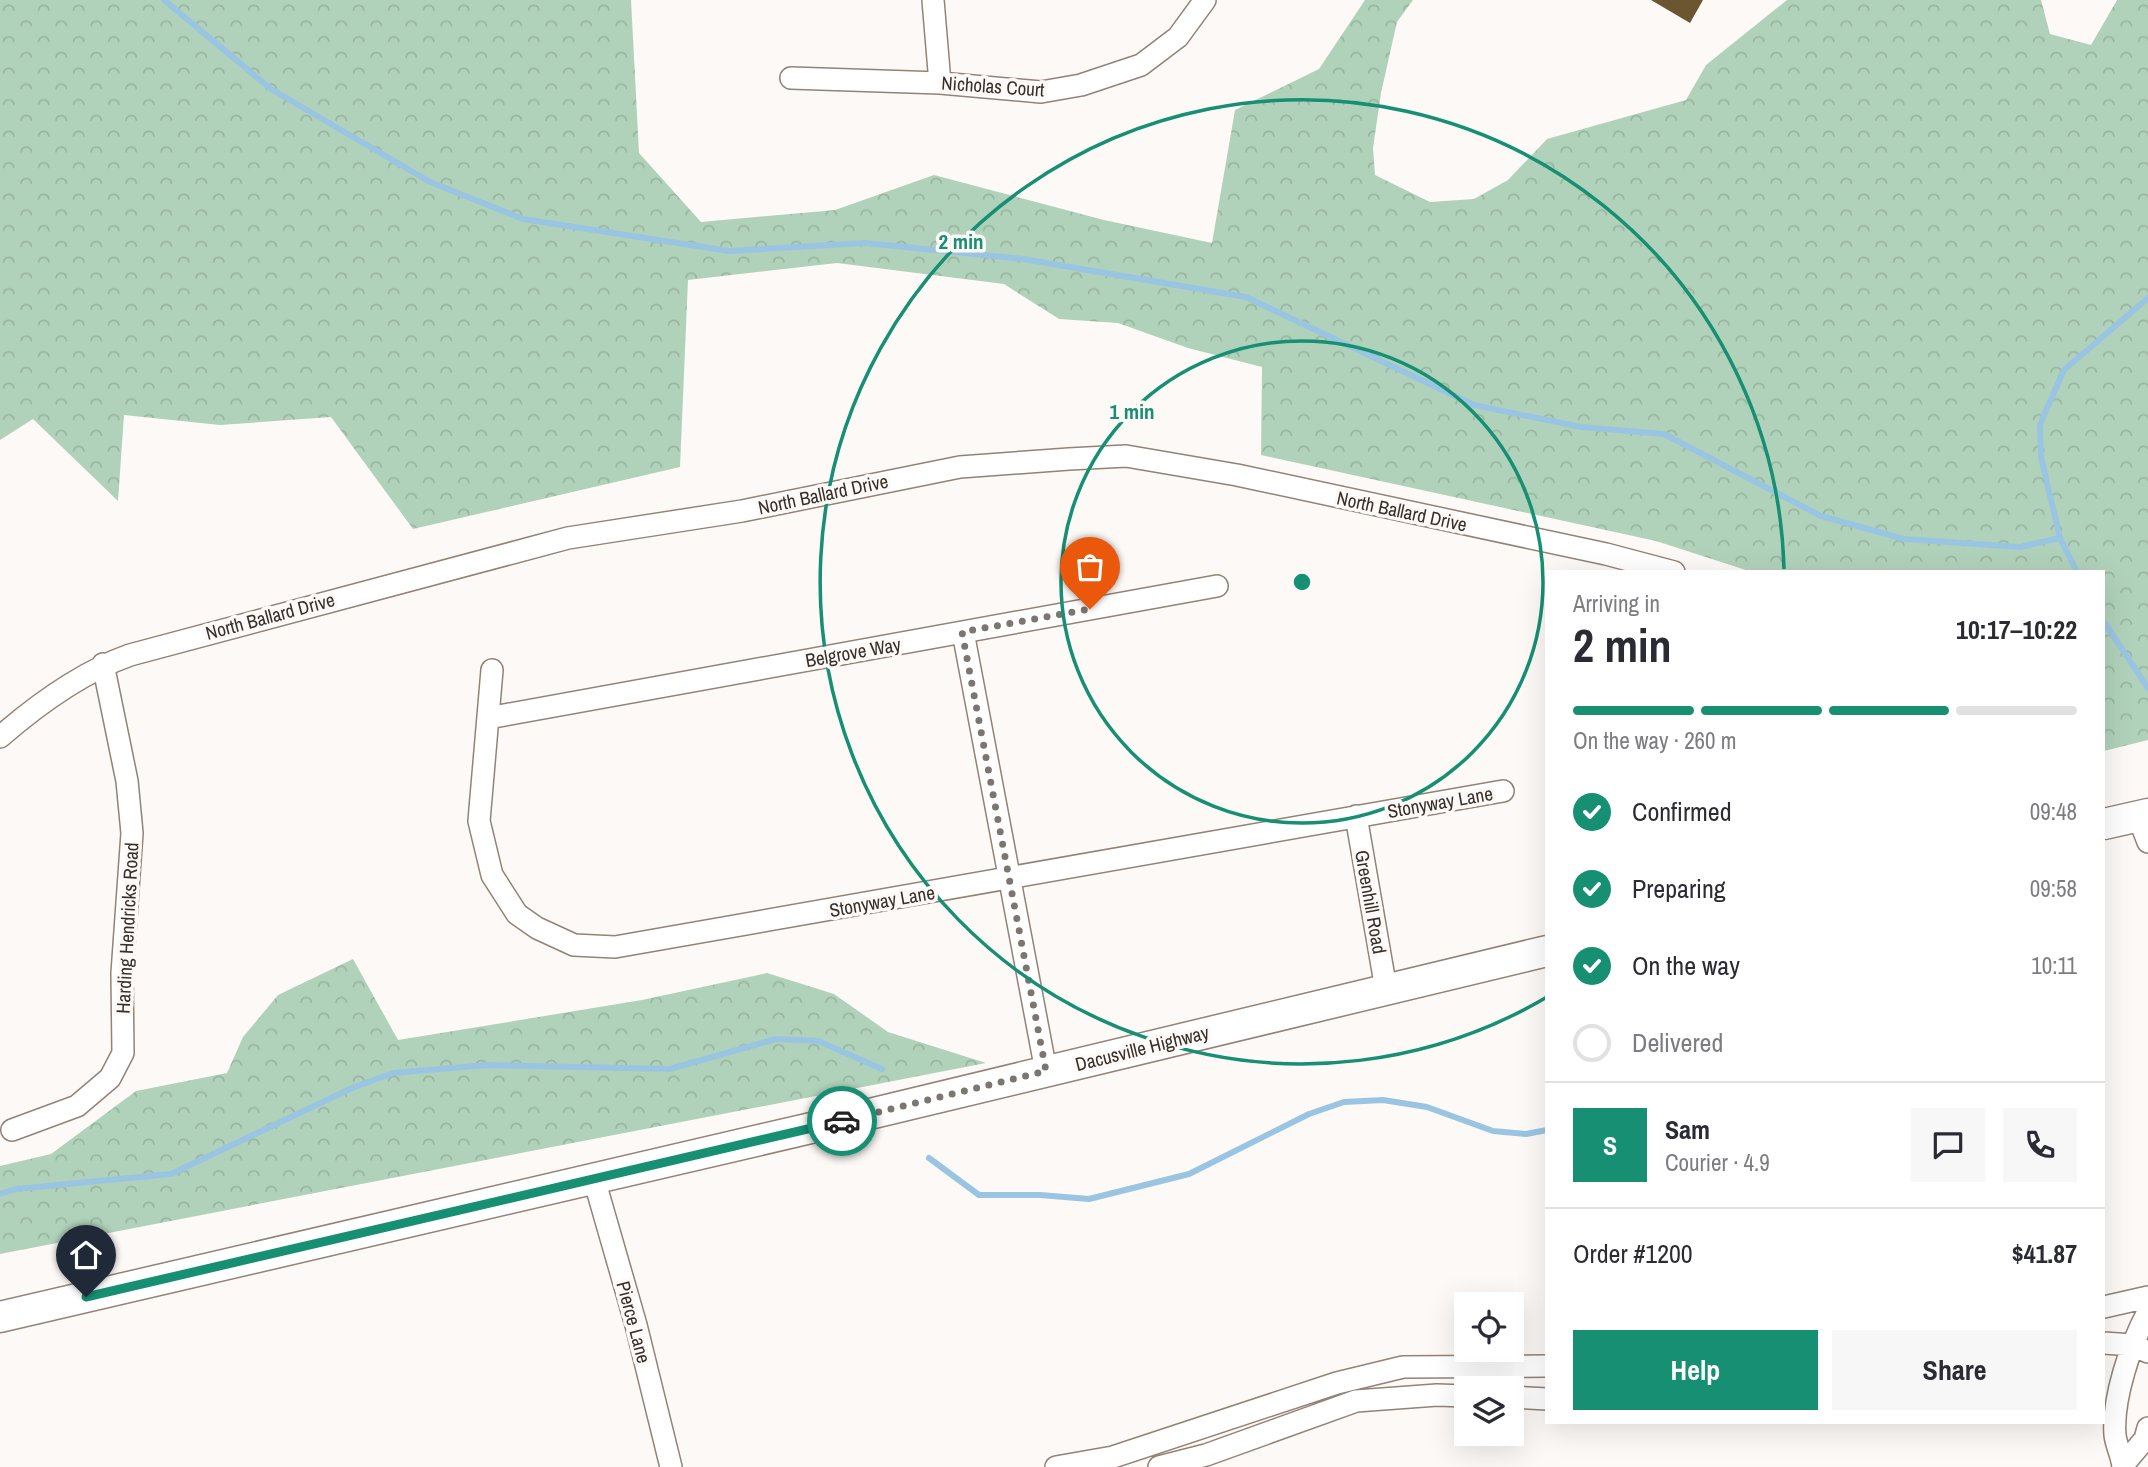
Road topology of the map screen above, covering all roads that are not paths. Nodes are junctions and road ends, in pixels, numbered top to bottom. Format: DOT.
graph roads {
  1 [pos="933,0"];
  2 [pos="1205,0"];
  3 [pos="791,78"];
  4 [pos="940,83"];
  5 [pos="1666,570"];
  6 [pos="1217,586"];
  7 [pos="962,632"];
  8 [pos="103,664"];
  9 [pos="492,670"];
  10 [pos="488,718"];
  11 [pos="0,737"];
  12 [pos="1503,791"];
  13 [pos="1356,816"];
  14 [pos="2105,824"];
  15 [pos="2145,824"];
  16 [pos="1010,879"];
  17 [pos="1545,951"];
  18 [pos="1386,989"];
  19 [pos="1046,1071"];
  20 [pos="12,1130"];
  21 [pos="594,1179"];
  22 [pos="2148,1297"];
  23 [pos="2105,1307"];
  24 [pos="2148,1312"];
  25 [pos="0,1317"];
  26 [pos="2105,1343"];
  27 [pos="2140,1348"];
  28 [pos="1446,1366"];
  29 [pos="1545,1366"];
  30 [pos="1454,1389"];
  31 [pos="1454,1395"];
  32 [pos="1298,1396"];
  33 [pos="1524,1398"];
  34 [pos="1545,1399"];
  35 [pos="1223,1420"];
  36 [pos="1307,1420"];
  37 [pos="2148,1428"];
  38 [pos="1232,1447"];
  39 [pos="2123,1466"];
  40 [pos="671,1467"];
  41 [pos="1056,1467"];
  42 [pos="1159,1467"];
  1 -- 4 [label="street"];
  2 -- 4 [label="street, Nicholas Court"];
  3 -- 4 [label="street, Nicholas Court"];
  5 -- 8 [label="street, North Ballard Drive"];
  6 -- 7 [label="street, Belgrove Way"];
  7 -- 10 [label="street, Belgrove Way"];
  7 -- 16 [label="street"];
  8 -- 11 [label="street, North Ballard Drive"];
  8 -- 20 [label="street, Harding Hendricks Road"];
  9 -- 10 [label="street, Stonyway Lane"];
  10 -- 16 [label="street, Stonyway Lane"];
  12 -- 13 [label="street, Stonyway Lane"];
  13 -- 16 [label="street, Stonyway Lane"];
  13 -- 18 [label="street, Greenhill Road"];
  14 -- 15 [label="main road"];
  16 -- 19 [label="street"];
  17 -- 18 [label="main road, Dacusville Highway"];
  18 -- 19 [label="main road, Dacusville Highway"];
  19 -- 21 [label="main road, Dacusville Highway"];
  21 -- 25 [label="main road, Dacusville Highway"];
  21 -- 40 [label="street, Pierce Lane"];
  22 -- 23 [label="street"];
  24 -- 27 [label="street"];
  26 -- 27 [label="street"];
  27 -- 39 [label="street"];
  28 -- 29 [label="street"];
  28 -- 30 [label="street"];
  28 -- 32 [label="street"];
  31 -- 36 [label="street"];
  32 -- 35 [label="street"];
  32 -- 36 [label="street"];
  33 -- 34 [label="street"];
  35 -- 38 [label="street"];
  35 -- 41 [label="street"];
  36 -- 38 [label="street"];
  37 -- 39 [label="street"];
  38 -- 42 [label="street"];
}
